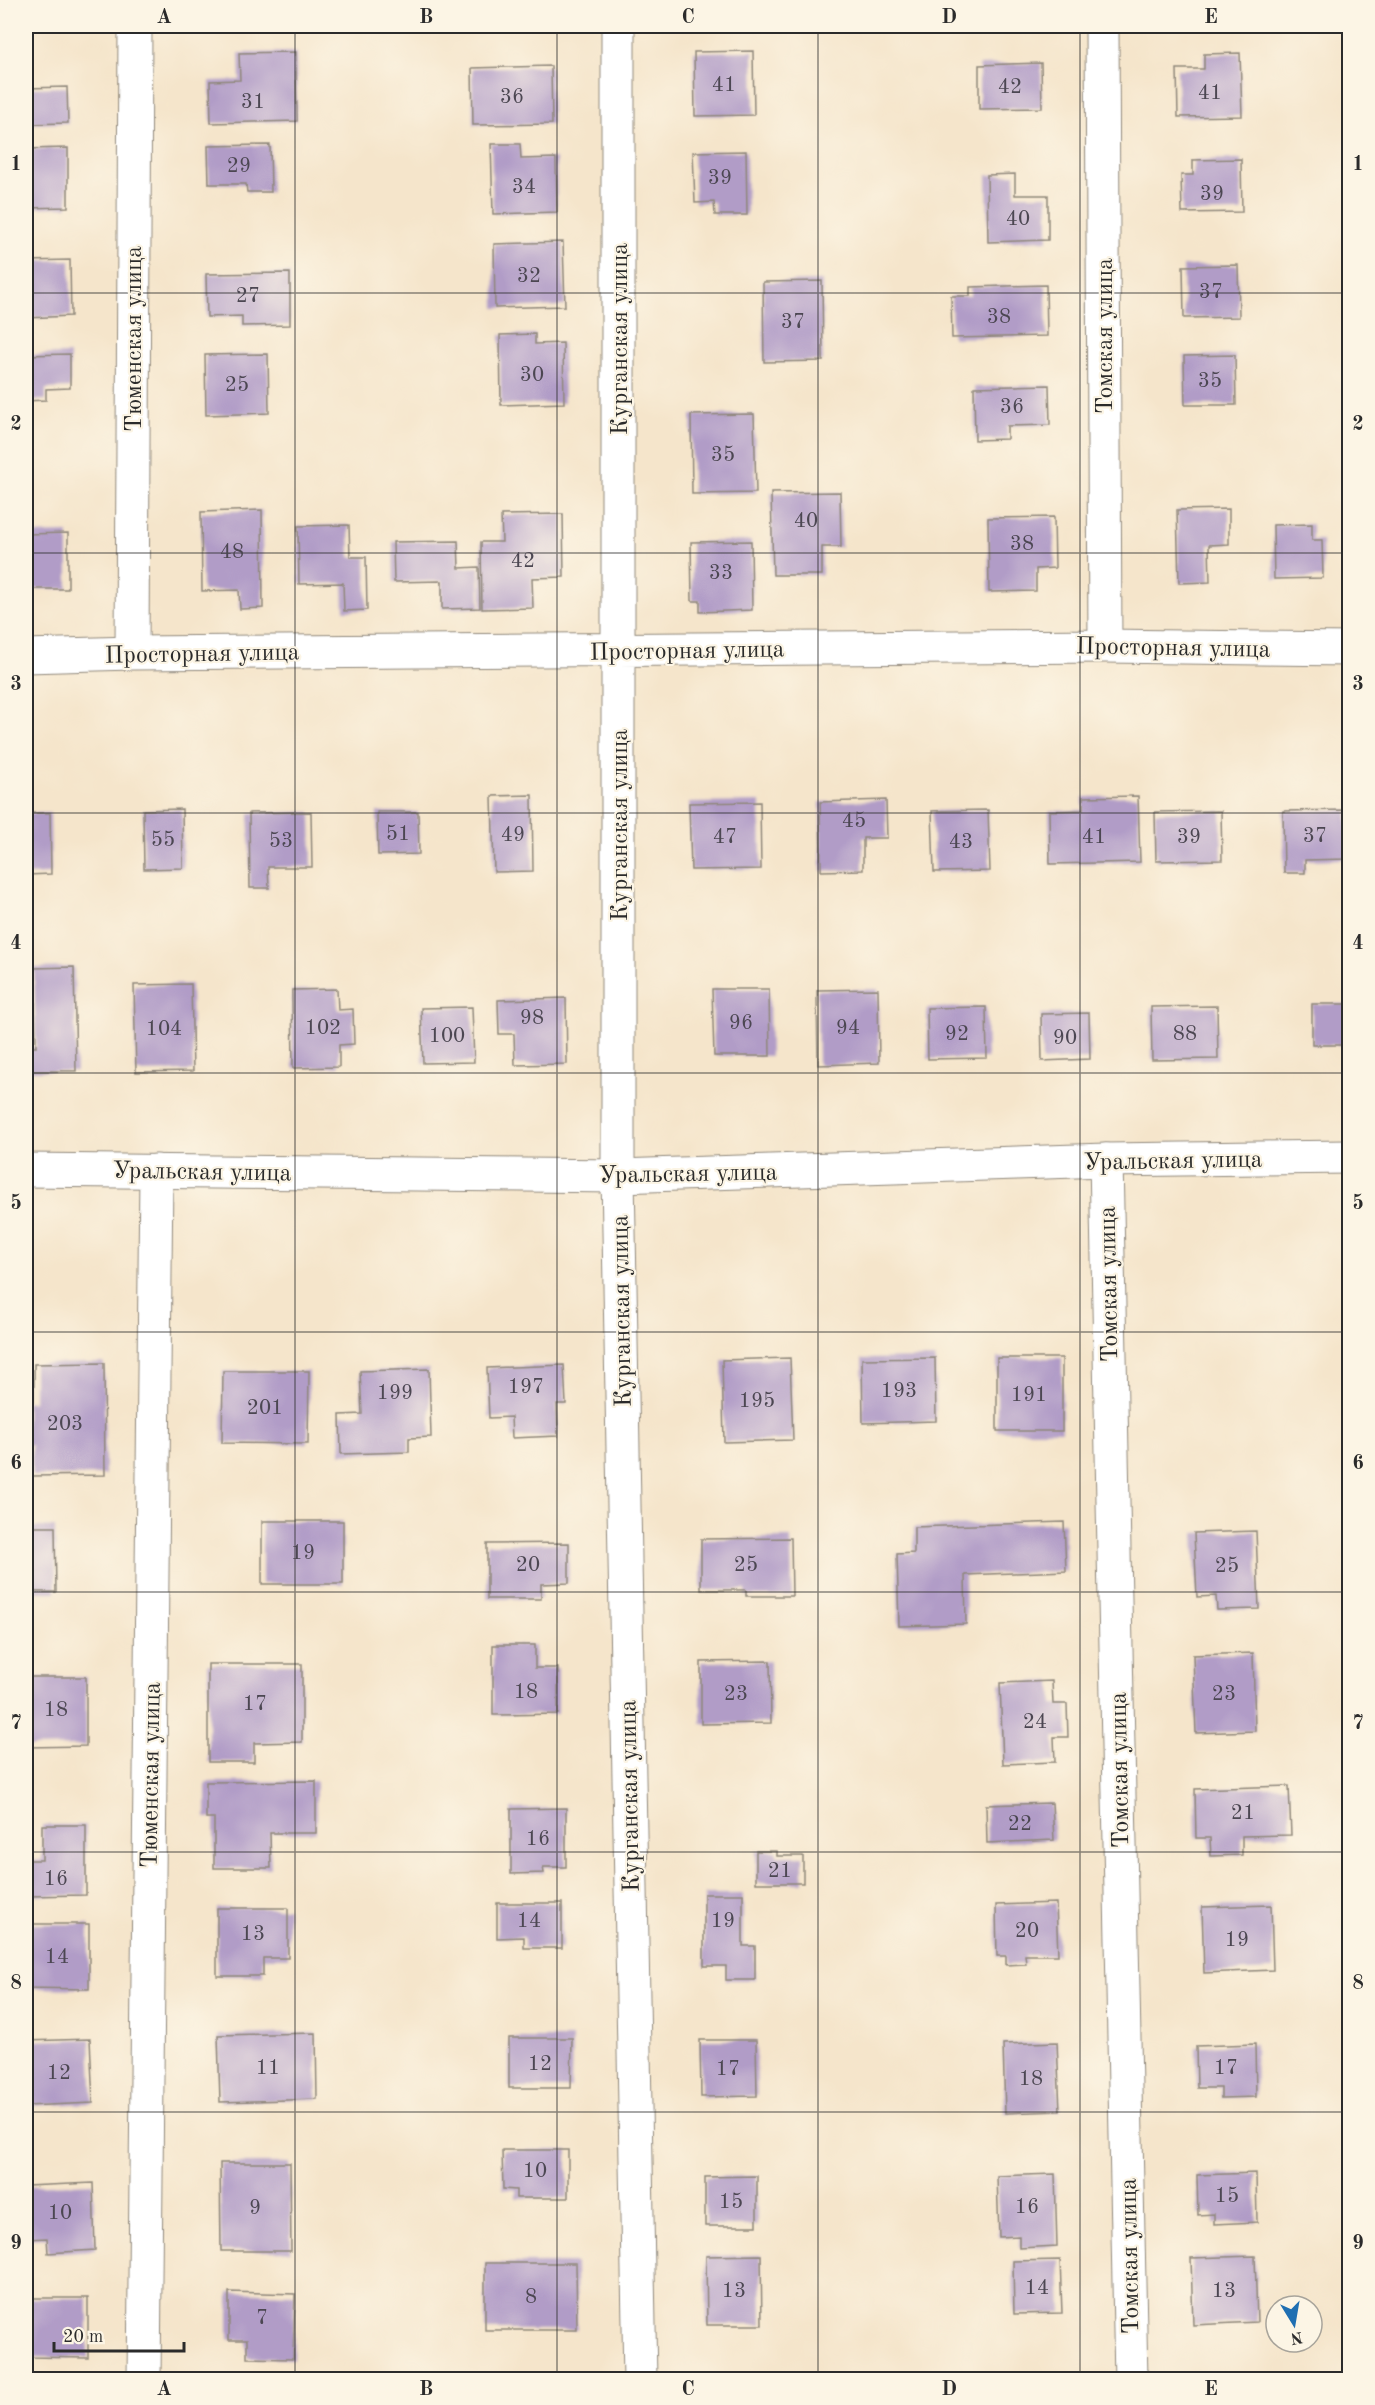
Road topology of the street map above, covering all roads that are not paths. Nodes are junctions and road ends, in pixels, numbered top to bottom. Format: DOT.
graph roads {
  1 [pos="135,26"];
  2 [pos="618,26"];
  3 [pos="1102,26"];
  4 [pos="1105,646"];
  5 [pos="1350,649"];
  6 [pos="619,650"];
  7 [pos="132,653"];
  8 [pos="26,656"];
  9 [pos="1350,1157"];
  10 [pos="1106,1160"];
  11 [pos="26,1170"];
  12 [pos="156,1171"];
  13 [pos="618,1176"];
  14 [pos="144,2379"];
  15 [pos="640,2379"];
  16 [pos="1131,2379"];
  1 -- 7 [label="street, Тюменская улица"];
  2 -- 6 [label="street, Курганская улица"];
  3 -- 4 [label="street, Томская улица"];
  4 -- 5 [label="street, Просторная улица"];
  4 -- 6 [label="street, Просторная улица"];
  6 -- 7 [label="street, Просторная улица"];
  6 -- 13 [label="street, Курганская улица"];
  7 -- 8 [label="street, Просторная улица"];
  9 -- 10 [label="street, Уральская улица"];
  10 -- 13 [label="street, Уральская улица"];
  10 -- 16 [label="street, Томская улица"];
  11 -- 12 [label="street, Уральская улица"];
  12 -- 13 [label="street, Уральская улица"];
  12 -- 14 [label="street, Тюменская улица"];
  13 -- 15 [label="street, Курганская улица"];
}
